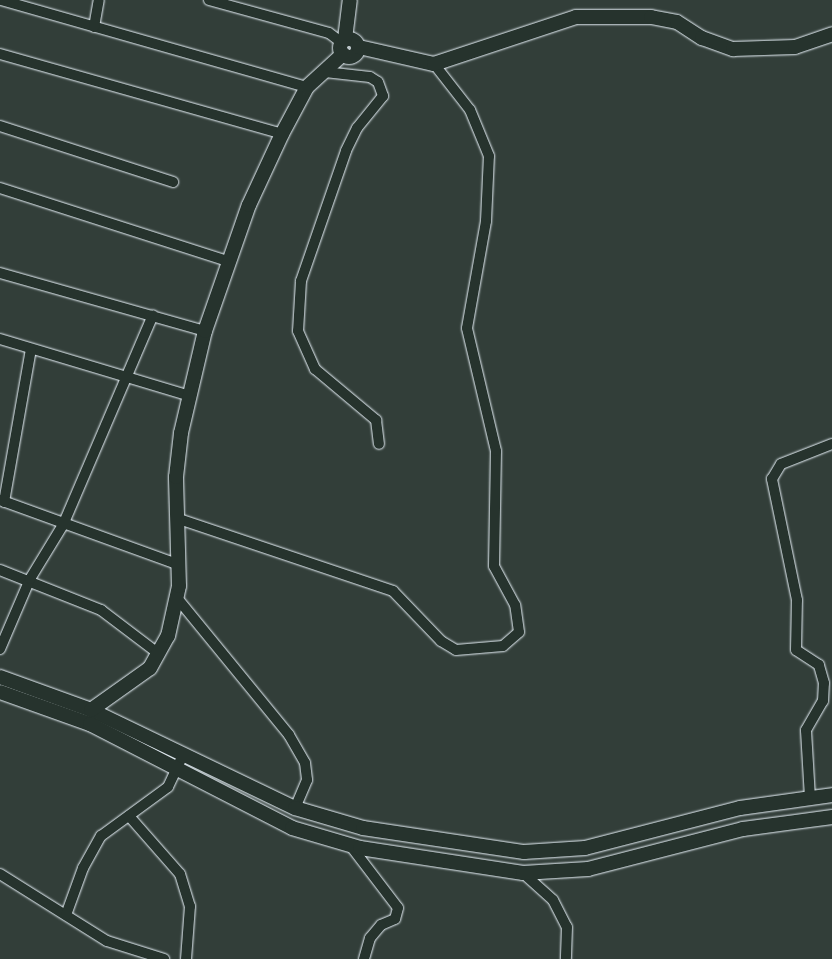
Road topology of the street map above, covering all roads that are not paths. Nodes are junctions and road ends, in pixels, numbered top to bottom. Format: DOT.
graph roads {
  1 [pos="1,0"];
  2 [pos="99,0"];
  3 [pos="209,0"];
  4 [pos="350,0"];
  5 [pos="94,27"];
  6 [pos="832,34"];
  7 [pos="343,45"];
  8 [pos="0,54"];
  9 [pos="434,64"];
  10 [pos="326,72"];
  11 [pos="307,87"];
  12 [pos="0,126"];
  13 [pos="282,134"];
  14 [pos="173,182"];
  15 [pos="0,188"];
  16 [pos="227,261"];
  17 [pos="0,273"];
  18 [pos="153,315"];
  19 [pos="205,331"];
  20 [pos="0,339"];
  21 [pos="31,349"];
  22 [pos="125,376"];
  23 [pos="187,395"];
  24 [pos="379,444"];
  25 [pos="832,444"];
  26 [pos="2,501"];
  27 [pos="179,519"];
  28 [pos="63,526"];
  29 [pos="177,564"];
  30 [pos="0,570"];
  31 [pos="30,579"];
  32 [pos="177,598"];
  33 [pos="0,649"];
  34 [pos="159,654"];
  35 [pos="0,677"];
  36 [pos="0,692"];
  37 [pos="91,710"];
  38 [pos="183,755"];
  39 [pos="178,770"];
  40 [pos="252,789"];
  41 [pos="832,795"];
  42 [pos="810,798"];
  43 [pos="246,805"];
  44 [pos="295,808"];
  45 [pos="129,816"];
  46 [pos="832,817"];
  47 [pos="681,823"];
  48 [pos="687,844"];
  49 [pos="350,845"];
  50 [pos="523,873"];
  51 [pos="0,874"];
  52 [pos="66,915"];
  53 [pos="164,959"];
  54 [pos="186,959"];
  55 [pos="364,959"];
  56 [pos="566,959"];
  1 -- 5 [label="street"];
  2 -- 5 [label="street"];
  3 -- 7 [label="street"];
  4 -- 7 [label="street"];
  5 -- 11 [label="street"];
  6 -- 9 [label="street"];
  7 -- 9 [label="street"];
  7 -- 10 [label="street"];
  8 -- 13 [label="street"];
  9 -- 27 [label="street"];
  10 -- 11 [label="street"];
  10 -- 24 [label="street"];
  11 -- 13 [label="street"];
  12 -- 14 [label="street"];
  13 -- 16 [label="street"];
  15 -- 16 [label="street"];
  16 -- 19 [label="street"];
  17 -- 18 [label="street"];
  18 -- 19 [label="street"];
  18 -- 22 [label="street"];
  19 -- 23 [label="street"];
  20 -- 21 [label="street"];
  21 -- 22 [label="street"];
  21 -- 26 [label="street"];
  22 -- 23 [label="street"];
  22 -- 28 [label="street"];
  23 -- 27 [label="street"];
  25 -- 42 [label="street"];
  26 -- 28 [label="street"];
  27 -- 29 [label="street"];
  28 -- 29 [label="street"];
  28 -- 31 [label="street"];
  29 -- 32 [label="street"];
  30 -- 31 [label="street"];
  31 -- 33 [label="street"];
  31 -- 34 [label="street"];
  32 -- 34 [label="street"];
  32 -- 44 [label="street"];
  34 -- 37 [label="street"];
  35 -- 37 [label="street"];
  36 -- 39 [label="street"];
  37 -- 38 [label="street"];
  38 -- 39 [label="street"];
  38 -- 40 [label="street"];
  39 -- 43 [label="street"];
  39 -- 45 [label="street"];
  40 -- 43 [label="street"];
  40 -- 44 [label="street"];
  41 -- 42 [label="street"];
  42 -- 47 [label="street"];
  43 -- 49 [label="street"];
  44 -- 47 [label="street"];
  45 -- 52 [label="street"];
  45 -- 54 [label="street"];
  46 -- 48 [label="street"];
  47 -- 48 [label="street"];
  48 -- 50 [label="street"];
  49 -- 50 [label="street"];
  49 -- 55 [label="street"];
  50 -- 56 [label="street"];
  51 -- 52 [label="street"];
  52 -- 53 [label="street"];
}
